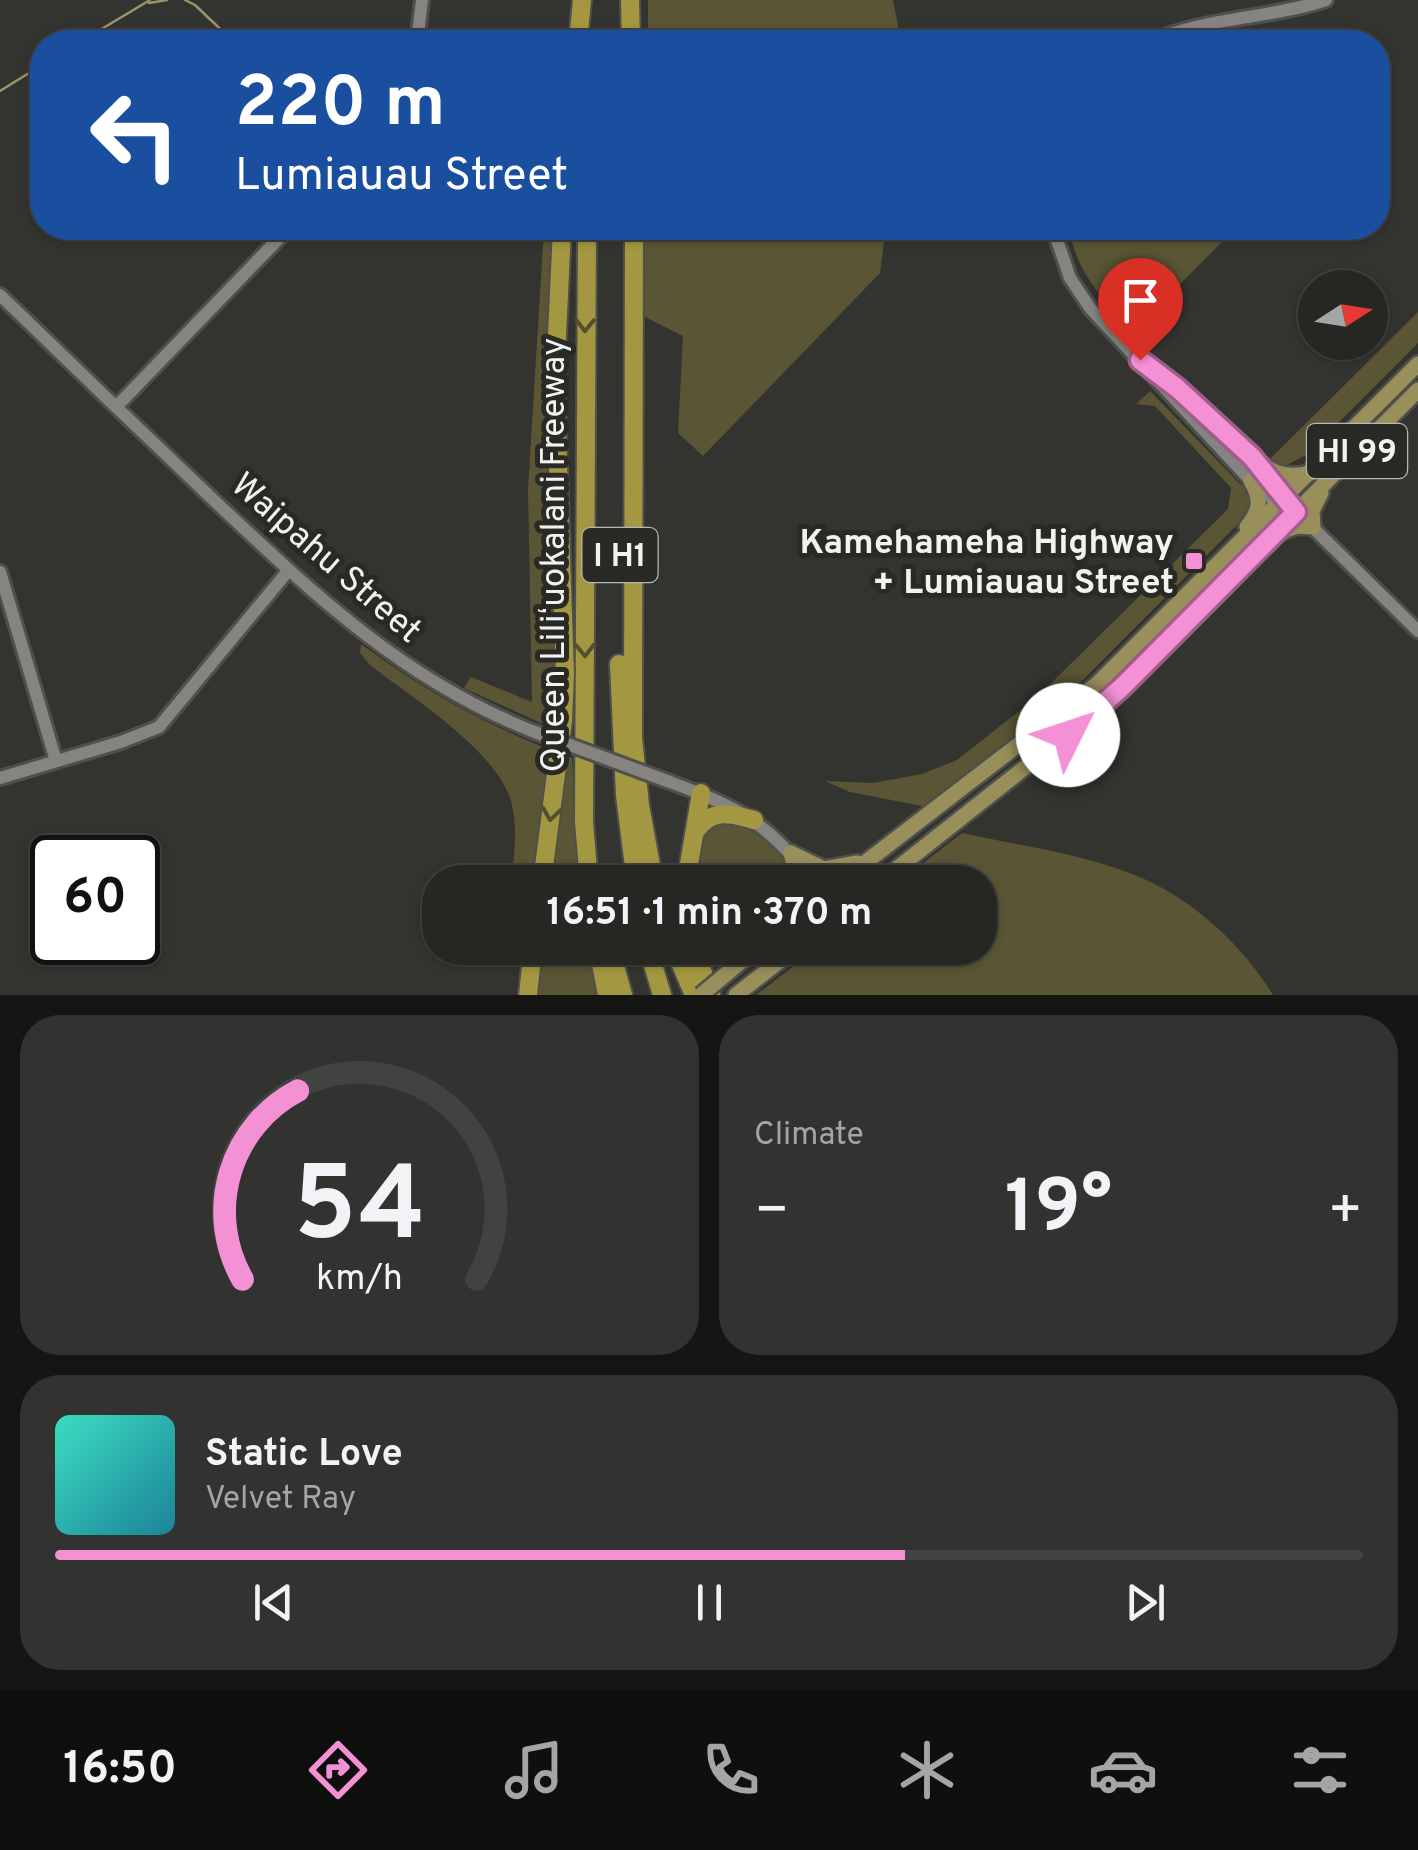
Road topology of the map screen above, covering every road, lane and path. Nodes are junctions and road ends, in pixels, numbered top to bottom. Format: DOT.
graph roads {
  1 [pos="422,0"];
  2 [pos="586,0"];
  3 [pos="628,0"];
  4 [pos="1326,0"];
  5 [pos="418,30"];
  6 [pos="580,30"];
  7 [pos="588,30"];
  8 [pos="628,30"];
  9 [pos="1184,30"];
  10 [pos="276,240"];
  11 [pos="561,240"];
  12 [pos="586,240"];
  13 [pos="623,240"];
  14 [pos="634,240"];
  15 [pos="1057,240"];
  16 [pos="0,296"];
  17 [pos="1418,364"];
  18 [pos="1151,370"];
  19 [pos="1418,390"];
  20 [pos="116,407"];
  21 [pos="1252,457"];
  22 [pos="1310,472"];
  23 [pos="1329,480"];
  24 [pos="1251,481"];
  25 [pos="1283,501"];
  26 [pos="1296,512"];
  27 [pos="1313,527"];
  28 [pos="1275,534"];
  29 [pos="1236,548"];
  30 [pos="288,571"];
  31 [pos="0,572"];
  32 [pos="1418,631"];
  33 [pos="586,736"];
  34 [pos="56,761"];
  35 [pos="0,778"];
  36 [pos="701,793"];
  37 [pos="754,820"];
  38 [pos="692,837"];
  39 [pos="791,853"];
  40 [pos="869,859"];
  41 [pos="544,865"];
  42 [pos="588,865"];
  43 [pos="597,865"];
  44 [pos="634,865"];
  45 [pos="651,865"];
  46 [pos="688,865"];
  47 [pos="794,865"];
  48 [pos="801,865"];
  49 [pos="861,865"];
  50 [pos="902,865"];
  51 [pos="531,965"];
  52 [pos="601,965"];
  53 [pos="615,965"];
  54 [pos="653,965"];
  55 [pos="682,965"];
  56 [pos="700,965"];
  57 [pos="736,965"];
  58 [pos="774,965"];
  59 [pos="528,995"];
  60 [pos="607,995"];
  61 [pos="623,995"];
  62 [pos="662,995"];
  63 [pos="697,995"];
  64 [pos="710,995"];
  65 [pos="736,995"];
  1 -- 5 [label="street"];
  2 -- 6 [label="highway"];
  2 -- 7 [label="highway"];
  3 -- 8 [label="highway"];
  4 -- 9 [label="street"];
  10 -- 20 [label="street"];
  11 -- 41 [label="highway, one-way"];
  12 -- 33 [label="highway, Queen Liliʻuokalani Freeway / I H1, one-way"];
  13 -- 44 [label="highway, Queen Liliʻuokalani Freeway / I H1"];
  14 -- 45 [label="highway"];
  15 -- 18 [label="street"];
  16 -- 20 [label="street, Waipahu Street"];
  17 -- 22 [label="main road, HI 99"];
  18 -- 21 [label="street"];
  18 -- 24 [label="street"];
  19 -- 23 [label="main road, HI 99"];
  20 -- 30 [label="street, Waipahu Street"];
  21 -- 22 [label="main road"];
  21 -- 25 [label="street"];
  22 -- 25 [label="main road, HI 99"];
  23 -- 26 [label="main road, HI 99"];
  23 -- 27 [label="main road"];
  24 -- 25 [label="street"];
  24 -- 29 [label="main road"];
  25 -- 26 [label="street"];
  25 -- 29 [label="main road, HI 99"];
  26 -- 27 [label="street"];
  26 -- 28 [label="main road, HI 99"];
  27 -- 28 [label="main road"];
  27 -- 32 [label="street"];
  28 -- 50 [label="main road, HI 99"];
  29 -- 40 [label="main road, HI 99"];
  30 -- 34 [label="street"];
  30 -- 36 [label="street, Waipahu Street, bridge"];
  31 -- 34 [label="street"];
  33 -- 42 [label="highway, Queen Liliʻuokalani Freeway / I H1"];
  33 -- 43 [label="highway"];
  34 -- 35 [label="street"];
  36 -- 37 [label="street, Waipahu Street"];
  36 -- 38 [label="highway"];
  37 -- 38 [label="highway"];
  37 -- 39 [label="street, Waipahu Street"];
  38 -- 46 [label="highway"];
  39 -- 40 [label="main road"];
  39 -- 47 [label="main road"];
  39 -- 48 [label="street, Waipahu Street"];
  40 -- 49 [label="main road, HI 99"];
  51 -- 59 [label="highway"];
  52 -- 60 [label="highway"];
  53 -- 61 [label="highway"];
  54 -- 62 [label="highway"];
  55 -- 63 [label="highway"];
  56 -- 64 [label="highway"];
  57 -- 63 [label="main road, bridge"];
  58 -- 65 [label="main road"];
}
